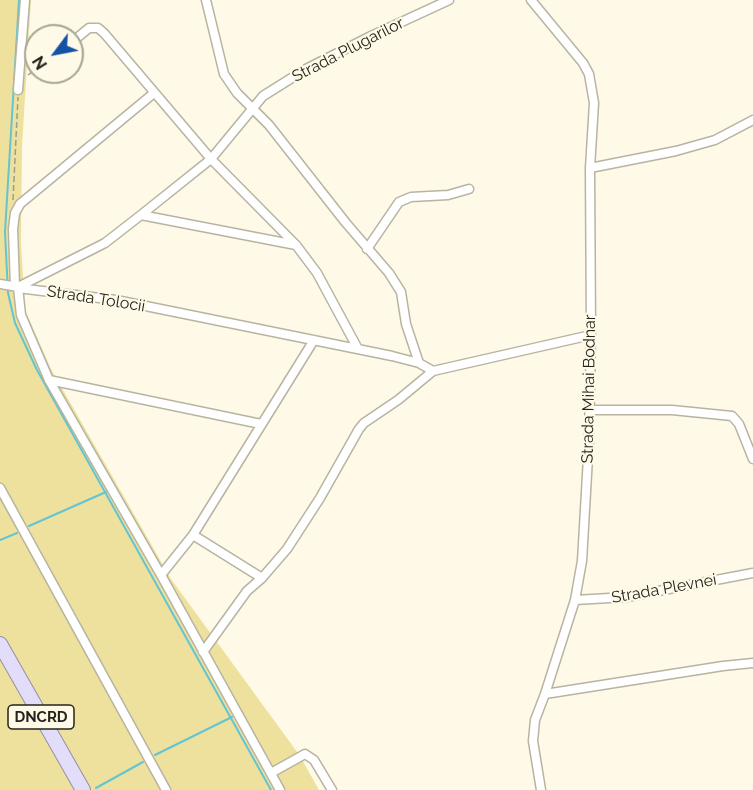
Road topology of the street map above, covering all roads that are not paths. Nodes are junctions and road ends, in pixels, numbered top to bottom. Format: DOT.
graph roads {
  1 [pos="25,0"];
  2 [pos="206,0"];
  3 [pos="449,0"];
  4 [pos="531,0"];
  5 [pos="84,32"];
  6 [pos="18,90"];
  7 [pos="154,93"];
  8 [pos="252,107"];
  9 [pos="753,120"];
  10 [pos="211,159"];
  11 [pos="590,168"];
  12 [pos="469,189"];
  13 [pos="141,215"];
  14 [pos="296,245"];
  15 [pos="367,249"];
  16 [pos="9,285"];
  17 [pos="591,335"];
  18 [pos="314,340"];
  19 [pos="358,349"];
  20 [pos="419,363"];
  21 [pos="433,371"];
  22 [pos="49,380"];
  23 [pos="589,410"];
  24 [pos="261,424"];
  25 [pos="753,459"];
  26 [pos="0,488"];
  27 [pos="193,535"];
  28 [pos="753,573"];
  29 [pos="161,575"];
  30 [pos="262,578"];
  31 [pos="575,600"];
  32 [pos="0,644"];
  33 [pos="203,652"];
  34 [pos="753,663"];
  35 [pos="545,694"];
  36 [pos="271,774"];
  37 [pos="83,790"];
  38 [pos="166,790"];
  39 [pos="280,790"];
  40 [pos="332,790"];
  41 [pos="542,790"];
  1 -- 6 [label="street"];
  2 -- 8 [label="street"];
  3 -- 8 [label="street, Strada Plugarilor"];
  4 -- 11 [label="street, Strada Mihai Bodnar"];
  5 -- 7 [label="street"];
  7 -- 10 [label="street"];
  7 -- 16 [label="street"];
  8 -- 10 [label="street, Strada Tolocii"];
  8 -- 15 [label="street"];
  9 -- 11 [label="street"];
  10 -- 13 [label="street, Strada Tolocii"];
  10 -- 14 [label="street"];
  11 -- 17 [label="street, Strada Mihai Bodnar"];
  12 -- 15 [label="street"];
  13 -- 14 [label="street"];
  13 -- 16 [label="street, Strada Tolocii"];
  14 -- 19 [label="street"];
  15 -- 20 [label="street"];
  16 -- 18 [label="street, Strada Tolocii"];
  16 -- 22 [label="street"];
  17 -- 21 [label="street"];
  17 -- 23 [label="street, Strada Mihai Bodnar"];
  18 -- 19 [label="street, Strada Tolocii"];
  18 -- 24 [label="street"];
  19 -- 20 [label="street, Strada Tolocii"];
  20 -- 21 [label="street, Strada Tolocii"];
  21 -- 30 [label="street"];
  22 -- 24 [label="street"];
  22 -- 29 [label="street"];
  23 -- 25 [label="street"];
  23 -- 31 [label="street, Strada Mihai Bodnar"];
  24 -- 27 [label="street"];
  26 -- 38 [label="street"];
  27 -- 29 [label="street"];
  27 -- 30 [label="street"];
  28 -- 31 [label="street, Strada Plevnei"];
  29 -- 33 [label="street"];
  30 -- 33 [label="street"];
  31 -- 35 [label="street, Strada Mihai Bodnar"];
  32 -- 37 [label="main road, DNCRD"];
  33 -- 36 [label="street"];
  34 -- 35 [label="street"];
  35 -- 41 [label="street, Strada Mihai Bodnar"];
  36 -- 39 [label="street"];
  36 -- 40 [label="street"];
}
